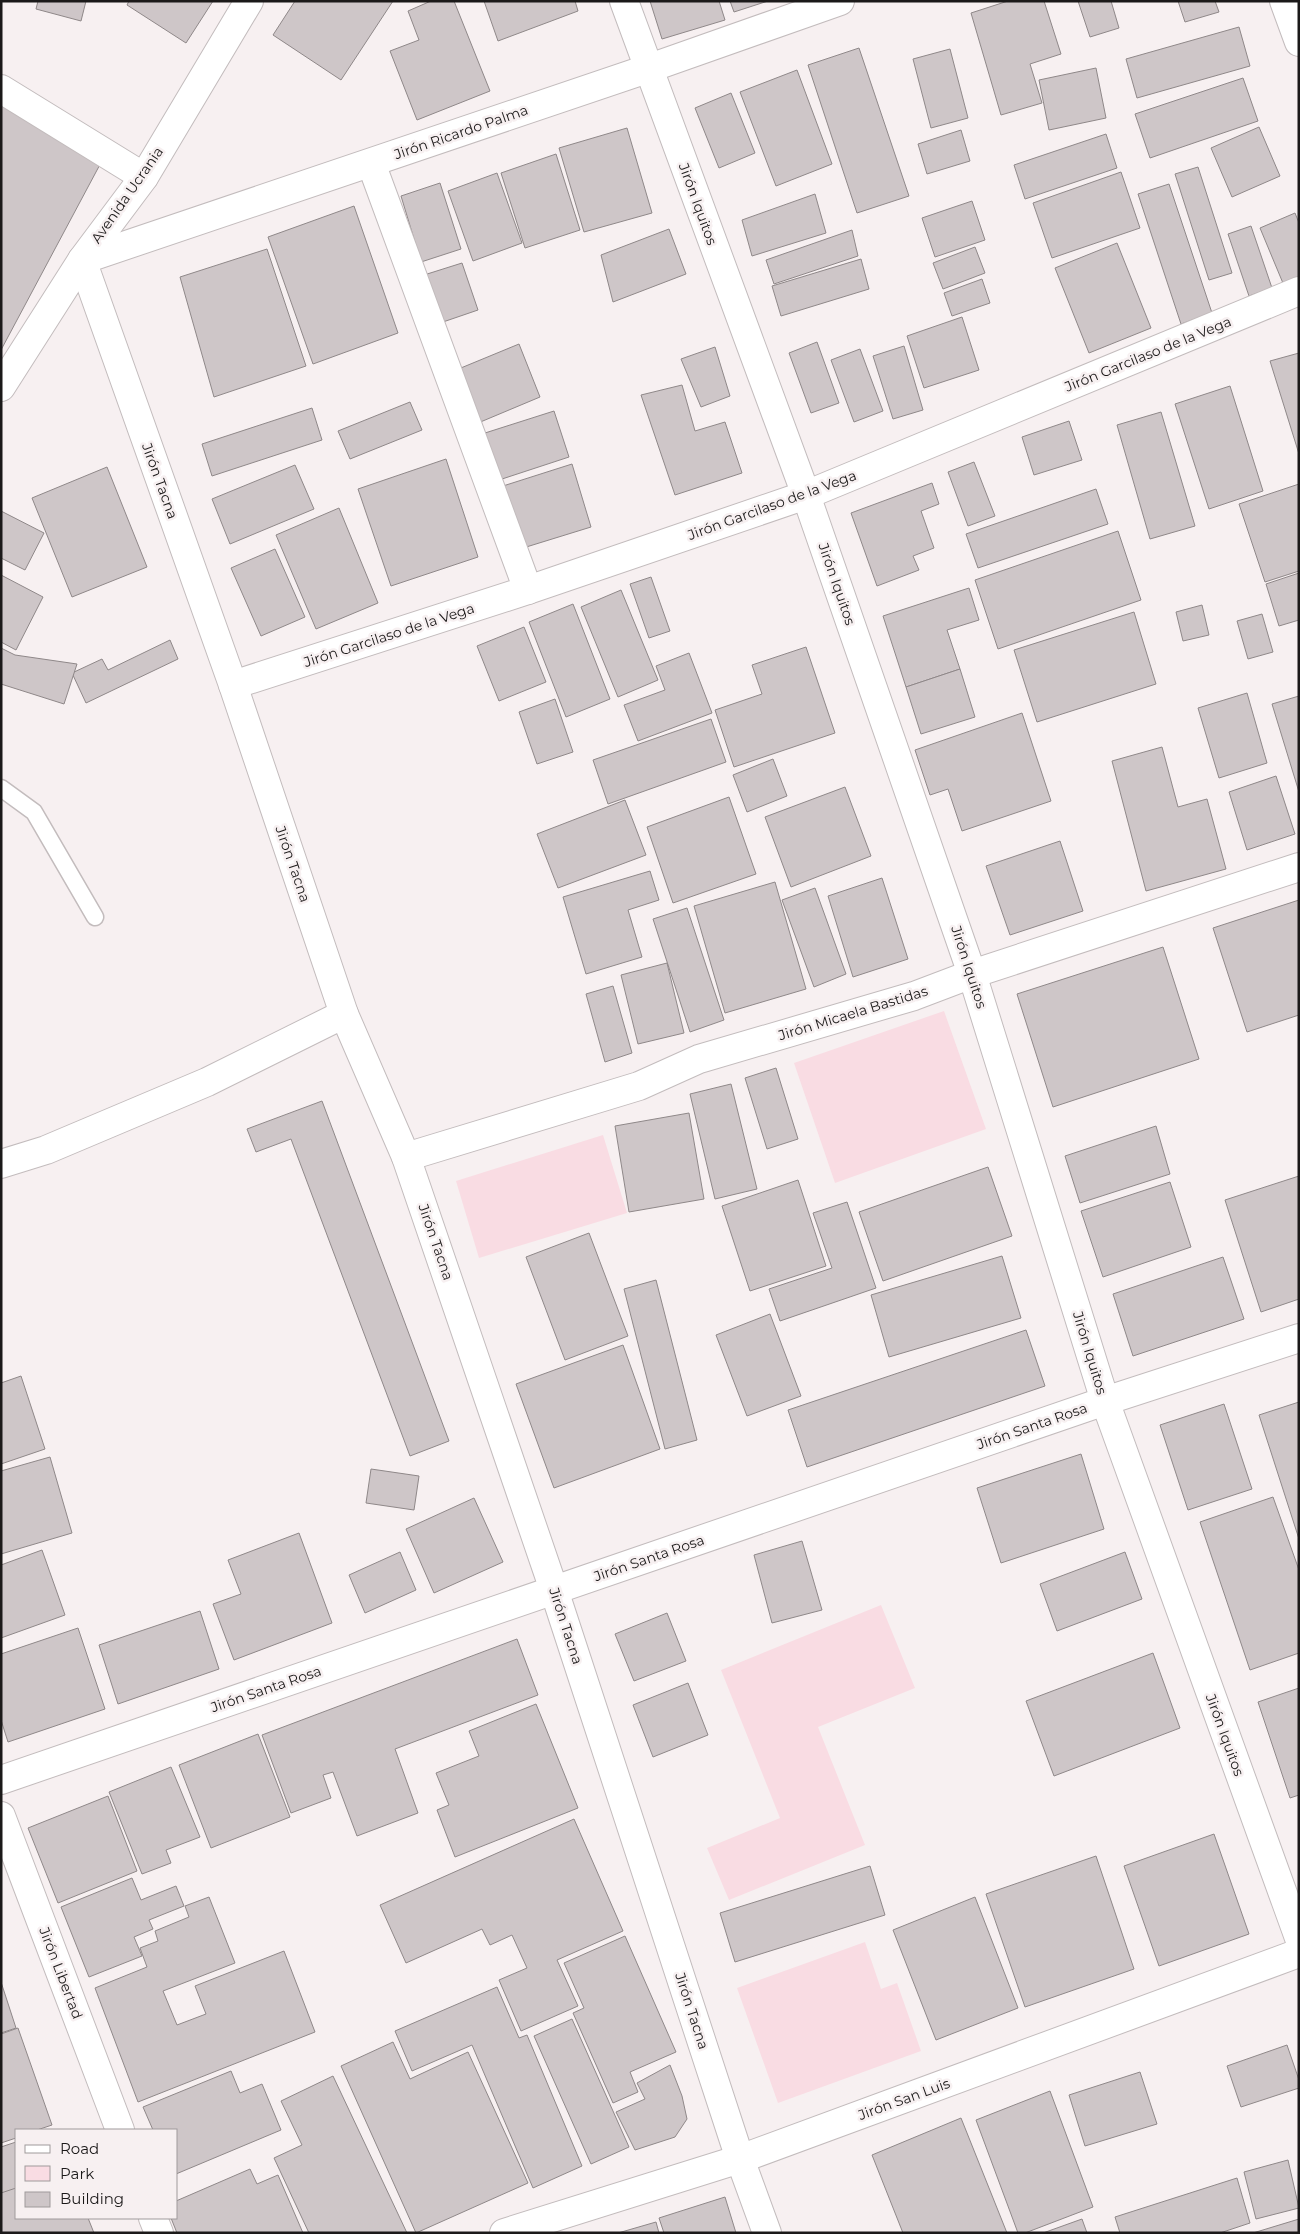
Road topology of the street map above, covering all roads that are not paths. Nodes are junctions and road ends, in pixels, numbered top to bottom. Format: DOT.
graph roads {
  1 [pos="249,1"];
  2 [pos="624,1"];
  3 [pos="840,1"];
  4 [pos="1284,1"];
  5 [pos="1299,42"];
  6 [pos="647,69"];
  7 [pos="1,89"];
  8 [pos="371,163"];
  9 [pos="144,177"];
  10 [pos="82,260"];
  11 [pos="1299,291"];
  12 [pos="1,387"];
  13 [pos="806,495"];
  14 [pos="528,590"];
  15 [pos="233,685"];
  16 [pos="1,788"];
  17 [pos="1299,867"];
  18 [pos="95,917"];
  19 [pos="972,974"];
  20 [pos="344,1014"];
  21 [pos="406,1156"];
  22 [pos="1,1164"];
  23 [pos="1299,1338"];
  24 [pos="1105,1401"];
  25 [pos="554,1590"];
  26 [pos="1,1780"];
  27 [pos="1,1816"];
  28 [pos="1299,1938"];
  29 [pos="1299,1953"];
  30 [pos="120,2129"];
  31 [pos="740,2160"];
  32 [pos="153,2219"];
  33 [pos="159,2233"];
  34 [pos="504,2233"];
  35 [pos="767,2233"];
  1 -- 9 [label="street, Avenida Ucrania"];
  2 -- 6 [label="street, Jirón Iquitos"];
  3 -- 6 [label="street, Jirón Ricardo Palma"];
  4 -- 5 [label="street"];
  6 -- 8 [label="street, Jirón Ricardo Palma"];
  6 -- 13 [label="street, Jirón Iquitos"];
  7 -- 9 [label="street"];
  8 -- 10 [label="street, Jirón Ricardo Palma"];
  8 -- 14 [label="street"];
  9 -- 10 [label="street, Avenida Ucrania"];
  10 -- 12 [label="street, Avenida Ucrania"];
  10 -- 15 [label="street, Jirón Tacna"];
  11 -- 13 [label="street, Jirón Garcilaso de la Vega"];
  13 -- 14 [label="street, Jirón Garcilaso de la Vega"];
  13 -- 19 [label="street, Jirón Iquitos"];
  14 -- 15 [label="street, Jirón Garcilaso de la Vega"];
  15 -- 20 [label="street, Jirón Tacna"];
  16 -- 18 [label="lane"];
  17 -- 19 [label="street, Jirón Micaela Bastidas"];
  19 -- 21 [label="street, Jirón Micaela Bastidas"];
  19 -- 24 [label="street, Jirón Iquitos"];
  20 -- 21 [label="street, Jirón Tacna"];
  20 -- 22 [label="street"];
  21 -- 25 [label="street, Jirón Tacna"];
  23 -- 24 [label="street, Jirón Santa Rosa"];
  24 -- 25 [label="street, Jirón Santa Rosa"];
  24 -- 28 [label="street, Jirón Iquitos"];
  25 -- 26 [label="street, Jirón Santa Rosa"];
  25 -- 31 [label="street, Jirón Tacna"];
  27 -- 30 [label="street, Jirón Libertad"];
  29 -- 31 [label="street, Jirón San Luis"];
  31 -- 34 [label="street, Jirón San Luis"];
  31 -- 35 [label="street, Jirón Tacna"];
  32 -- 33 [label="street"];
}
